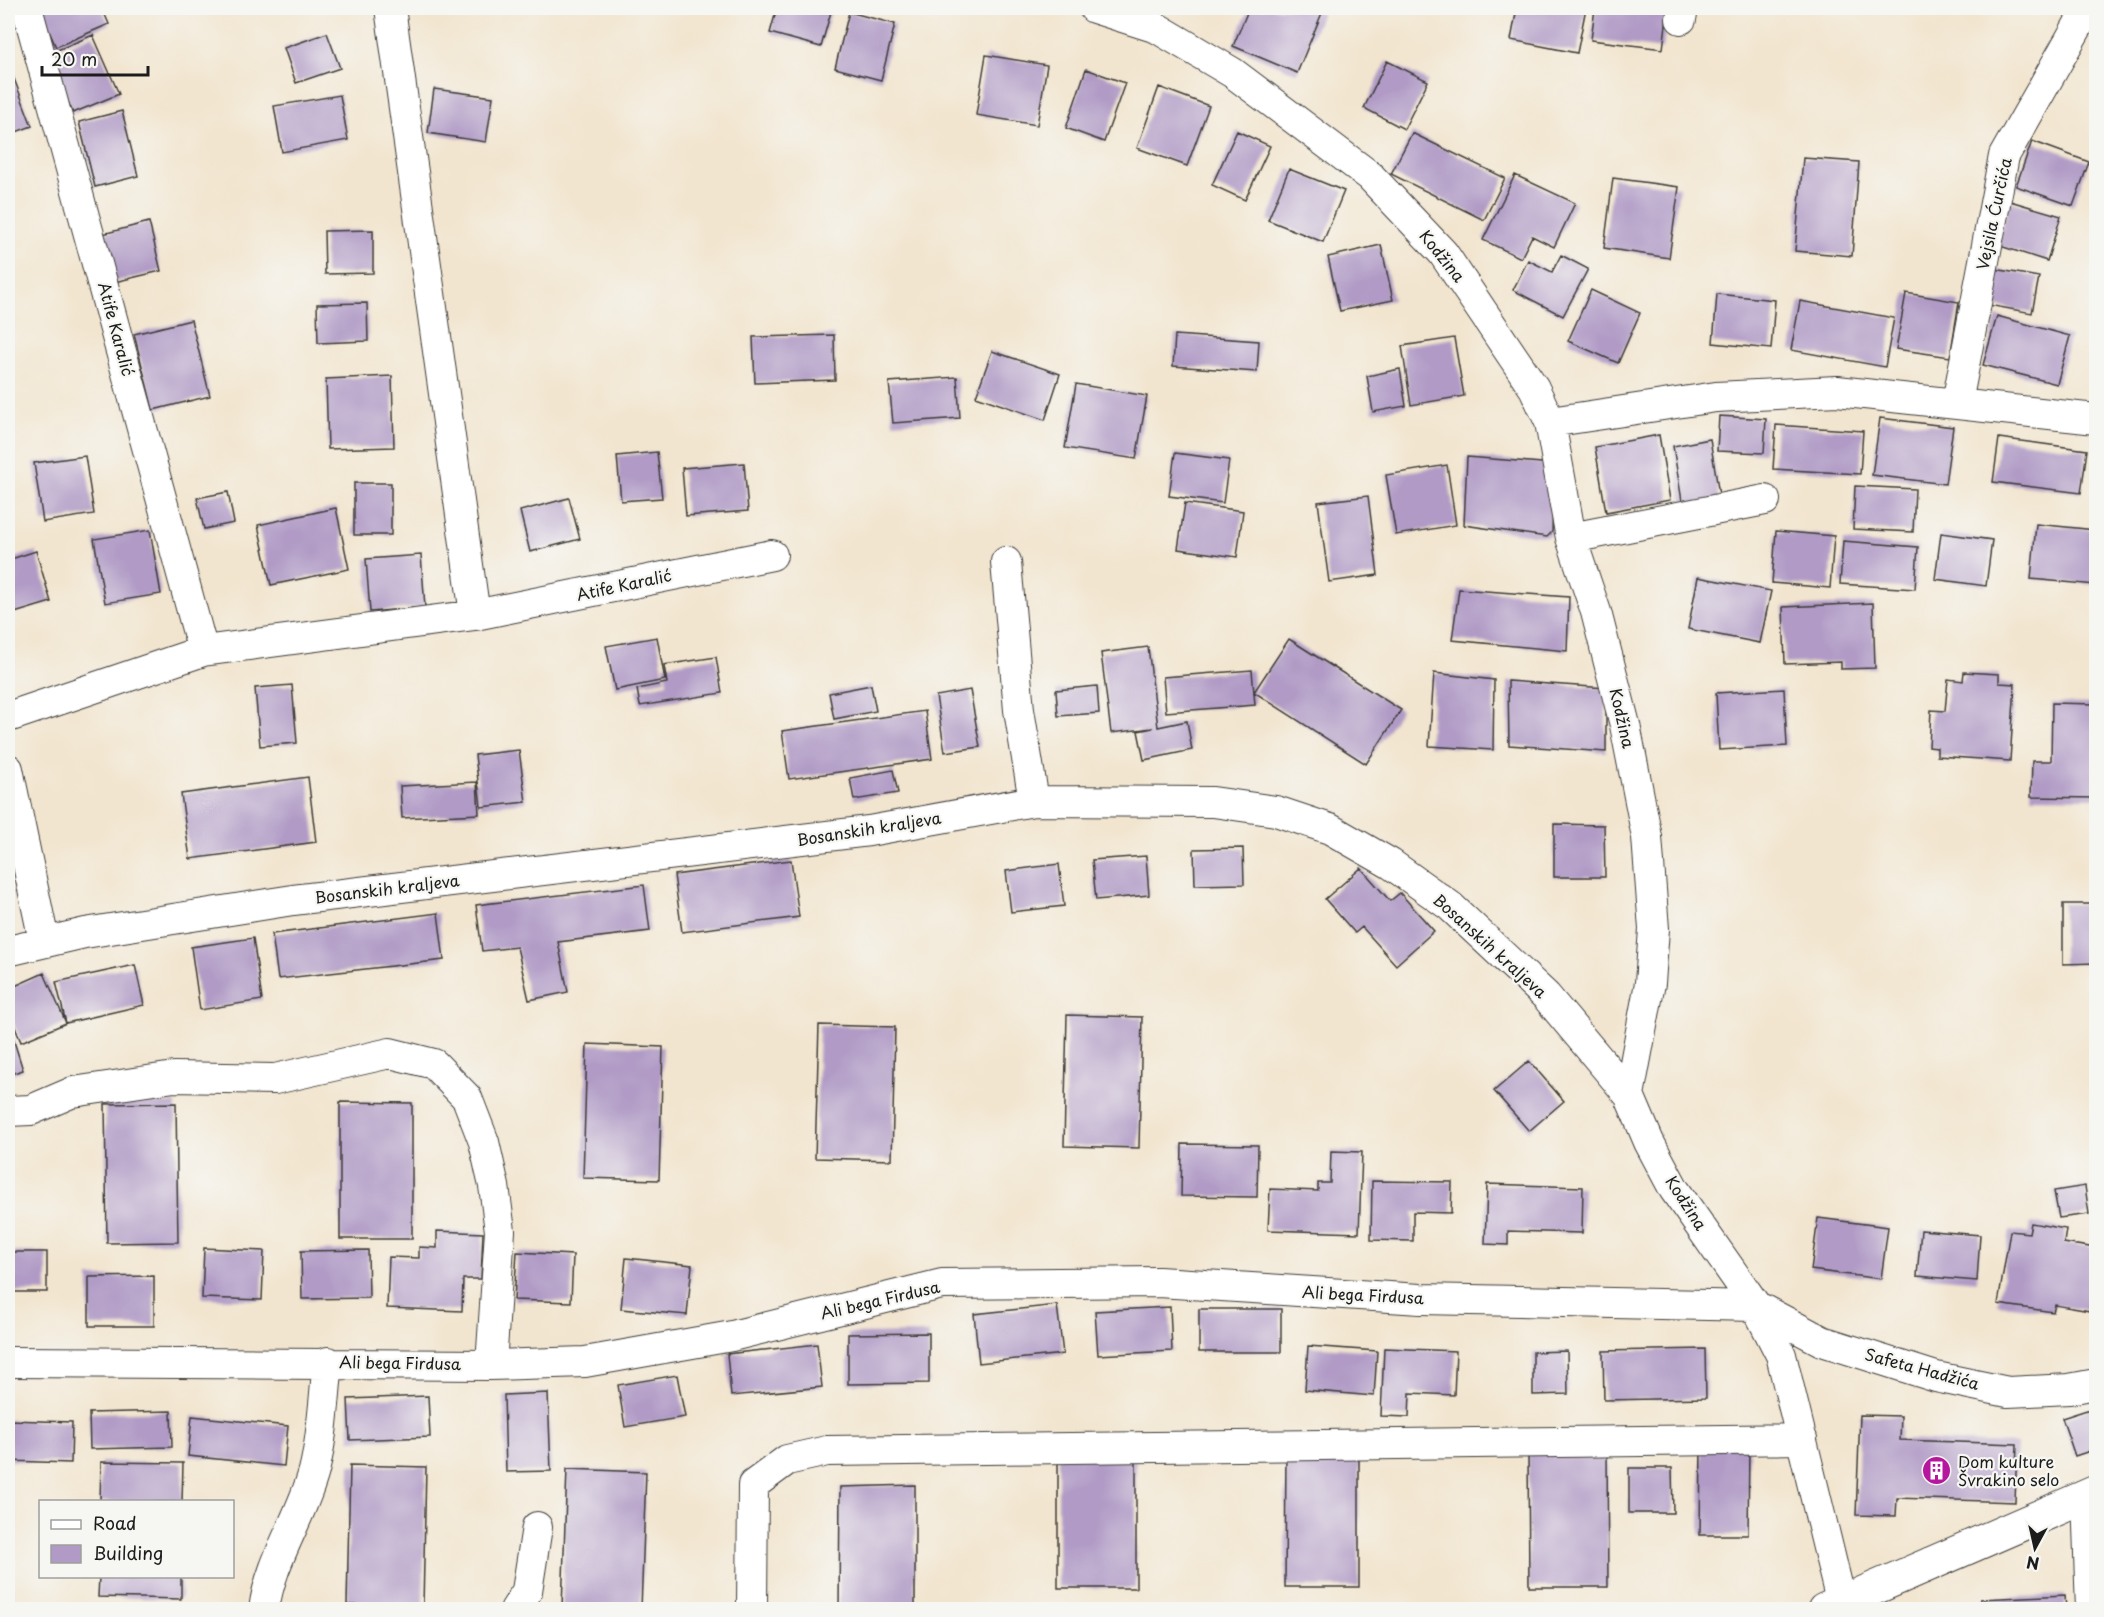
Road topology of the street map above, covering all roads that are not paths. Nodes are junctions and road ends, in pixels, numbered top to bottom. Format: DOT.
graph roads {
  1 [pos="27,8"];
  2 [pos="390,8"];
  3 [pos="1094,8"];
  4 [pos="2088,8"];
  5 [pos="1957,403"];
  6 [pos="2097,419"];
  7 [pos="1550,422"];
  8 [pos="1765,500"];
  9 [pos="1570,538"];
  10 [pos="772,555"];
  11 [pos="1006,562"];
  12 [pos="475,615"];
  13 [pos="203,651"];
  14 [pos="8,717"];
  15 [pos="8,769"];
  16 [pos="1034,801"];
  17 [pos="44,941"];
  18 [pos="8,951"];
  19 [pos="1629,1095"];
  20 [pos="8,1112"];
  21 [pos="1756,1306"];
  22 [pos="8,1362"];
  23 [pos="328,1362"];
  24 [pos="491,1365"];
  25 [pos="2097,1384"];
  26 [pos="1802,1439"];
  27 [pos="2092,1495"];
  28 [pos="537,1527"];
  29 [pos="1832,1605"];
  30 [pos="264,1610"];
  31 [pos="515,1610"];
  32 [pos="752,1610"];
  33 [pos="2091,1610"];
  1 -- 13 [label="street, Atife Karalić"];
  2 -- 12 [label="street"];
  3 -- 7 [label="street, Kodžina"];
  4 -- 5 [label="street, Vejsila Ćurčića"];
  5 -- 6 [label="street"];
  5 -- 7 [label="street"];
  7 -- 9 [label="street, Kodžina"];
  8 -- 9 [label="street"];
  9 -- 19 [label="street, Kodžina"];
  10 -- 12 [label="street, Atife Karalić"];
  11 -- 16 [label="street"];
  12 -- 13 [label="street, Atife Karalić"];
  13 -- 14 [label="street, Atife Karalić"];
  15 -- 17 [label="street"];
  16 -- 17 [label="street, Bosanskih kraljeva"];
  16 -- 19 [label="street, Bosanskih kraljeva"];
  17 -- 18 [label="street, Bosanskih kraljeva"];
  19 -- 21 [label="street, Kodžina"];
  20 -- 24 [label="street"];
  21 -- 24 [label="street, Ali bega Firdusa"];
  21 -- 25 [label="street, Safeta Hadžića"];
  21 -- 26 [label="street, Kodžina"];
  22 -- 23 [label="street, Ali bega Firdusa"];
  23 -- 24 [label="street, Ali bega Firdusa"];
  23 -- 30 [label="street"];
  26 -- 29 [label="street, Kodžina"];
  26 -- 32 [label="street"];
  27 -- 29 [label="main road"];
  27 -- 33 [label="street"];
  28 -- 31 [label="street"];
}
